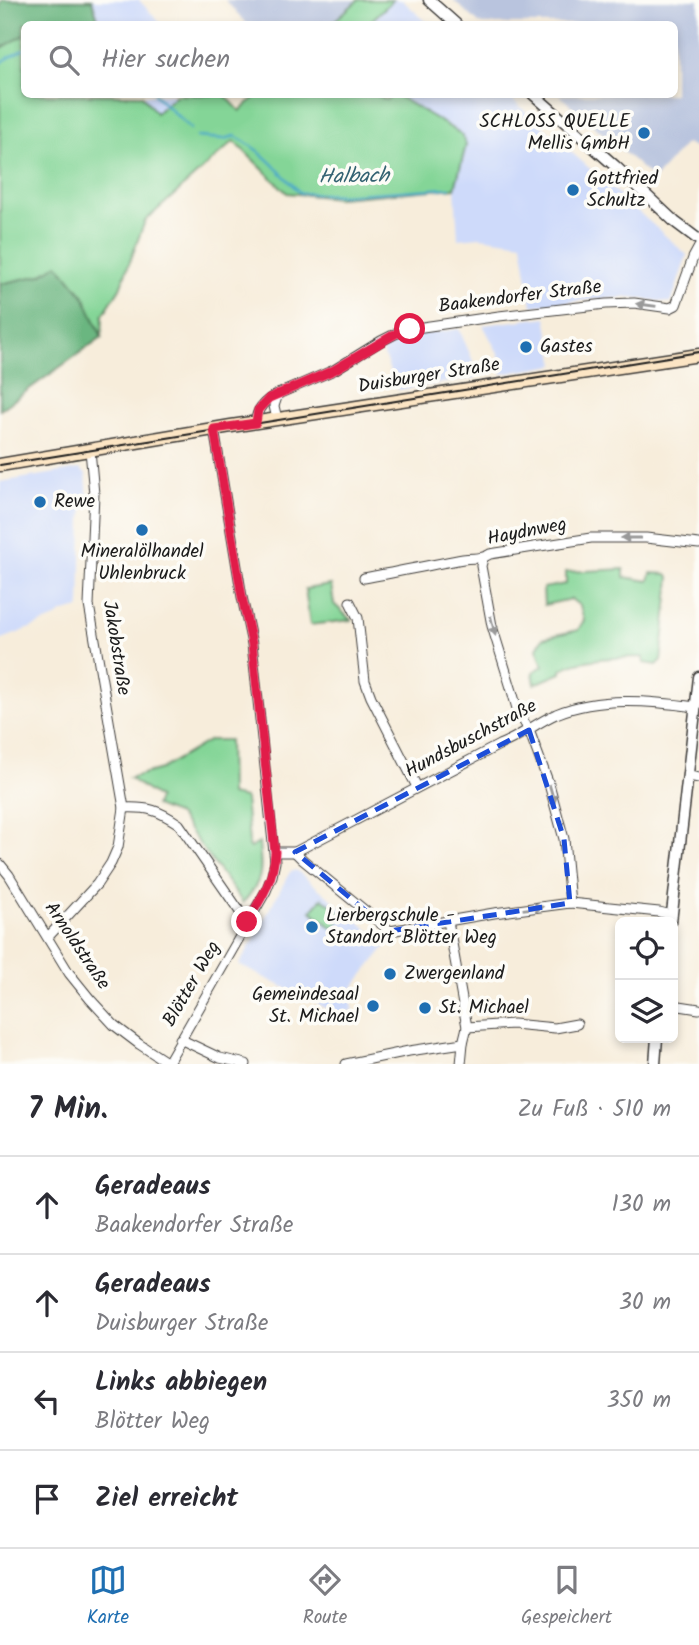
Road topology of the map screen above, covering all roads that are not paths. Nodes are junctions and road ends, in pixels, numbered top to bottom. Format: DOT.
graph roads {
  1 [pos="429,0"];
  2 [pos="453,21"];
  3 [pos="538,98"];
  4 [pos="699,240"];
  5 [pos="699,247"];
  6 [pos="699,355"];
  7 [pos="278,394"];
  8 [pos="278,419"];
  9 [pos="256,423"];
  10 [pos="214,429"];
  11 [pos="90,450"];
  12 [pos="0,465"];
  13 [pos="699,544"];
  14 [pos="483,559"];
  15 [pos="364,578"];
  16 [pos="351,602"];
  17 [pos="699,677"];
  18 [pos="696,707"];
  19 [pos="529,730"];
  20 [pos="694,777"];
  21 [pos="417,788"];
  22 [pos="124,808"];
  23 [pos="275,852"];
  24 [pos="295,852"];
  25 [pos="0,864"];
  26 [pos="570,903"];
  27 [pos="668,917"];
  28 [pos="671,917"];
  29 [pos="448,921"];
  30 [pos="247,922"];
  31 [pos="48,937"];
  32 [pos="678,1006"];
  33 [pos="699,1009"];
  34 [pos="577,1024"];
  35 [pos="467,1027"];
  36 [pos="180,1040"];
  37 [pos="463,1043"];
  38 [pos="657,1043"];
  39 [pos="168,1063"];
  40 [pos="246,1064"];
  41 [pos="346,1064"];
  42 [pos="461,1064"];
  43 [pos="655,1064"];
  1 -- 2 [label="street"];
  3 -- 4 [label="street"];
  5 -- 7 [label="street, Baakendorfer Straße, one-way"];
  6 -- 8 [label="main road, Duisburger Straße"];
  7 -- 8 [label="street"];
  7 -- 9 [label="street, Baakendorfer Straße"];
  8 -- 9 [label="main road, Duisburger Straße"];
  9 -- 10 [label="main road, Duisburger Straße"];
  10 -- 11 [label="main road, Duisburger Straße"];
  10 -- 23 [label="street, Blötter Weg"];
  11 -- 12 [label="main road, Duisburger Straße"];
  11 -- 22 [label="street, Jakobstraße"];
  13 -- 14 [label="street, Haydnweg, one-way"];
  14 -- 15 [label="street, Haydnweg"];
  14 -- 19 [label="street, one-way"];
  16 -- 21 [label="street"];
  17 -- 18 [label="street"];
  18 -- 19 [label="street, Hundsbuschstraße"];
  18 -- 20 [label="street"];
  19 -- 21 [label="street, Hundsbuschstraße"];
  19 -- 26 [label="street, one-way"];
  20 -- 28 [label="street"];
  21 -- 24 [label="street, Hundsbuschstraße"];
  22 -- 30 [label="street"];
  22 -- 31 [label="street, Jakobstraße"];
  23 -- 24 [label="street, Hundsbuschstraße"];
  23 -- 30 [label="street, Blötter Weg"];
  24 -- 29 [label="street"];
  25 -- 31 [label="street, Arnoldstraße"];
  26 -- 27 [label="street"];
  29 -- 26 [label="street, one-way"];
  29 -- 35 [label="street"];
  30 -- 36 [label="street, Blötter Weg"];
  31 -- 39 [label="street, Arnoldstraße"];
  32 -- 33 [label="street"];
  34 -- 35 [label="street"];
  35 -- 37 [label="street"];
  36 -- 39 [label="street, Blötter Weg"];
  36 -- 40 [label="street"];
  37 -- 41 [label="street"];
  37 -- 42 [label="street"];
  38 -- 43 [label="street"];
}
